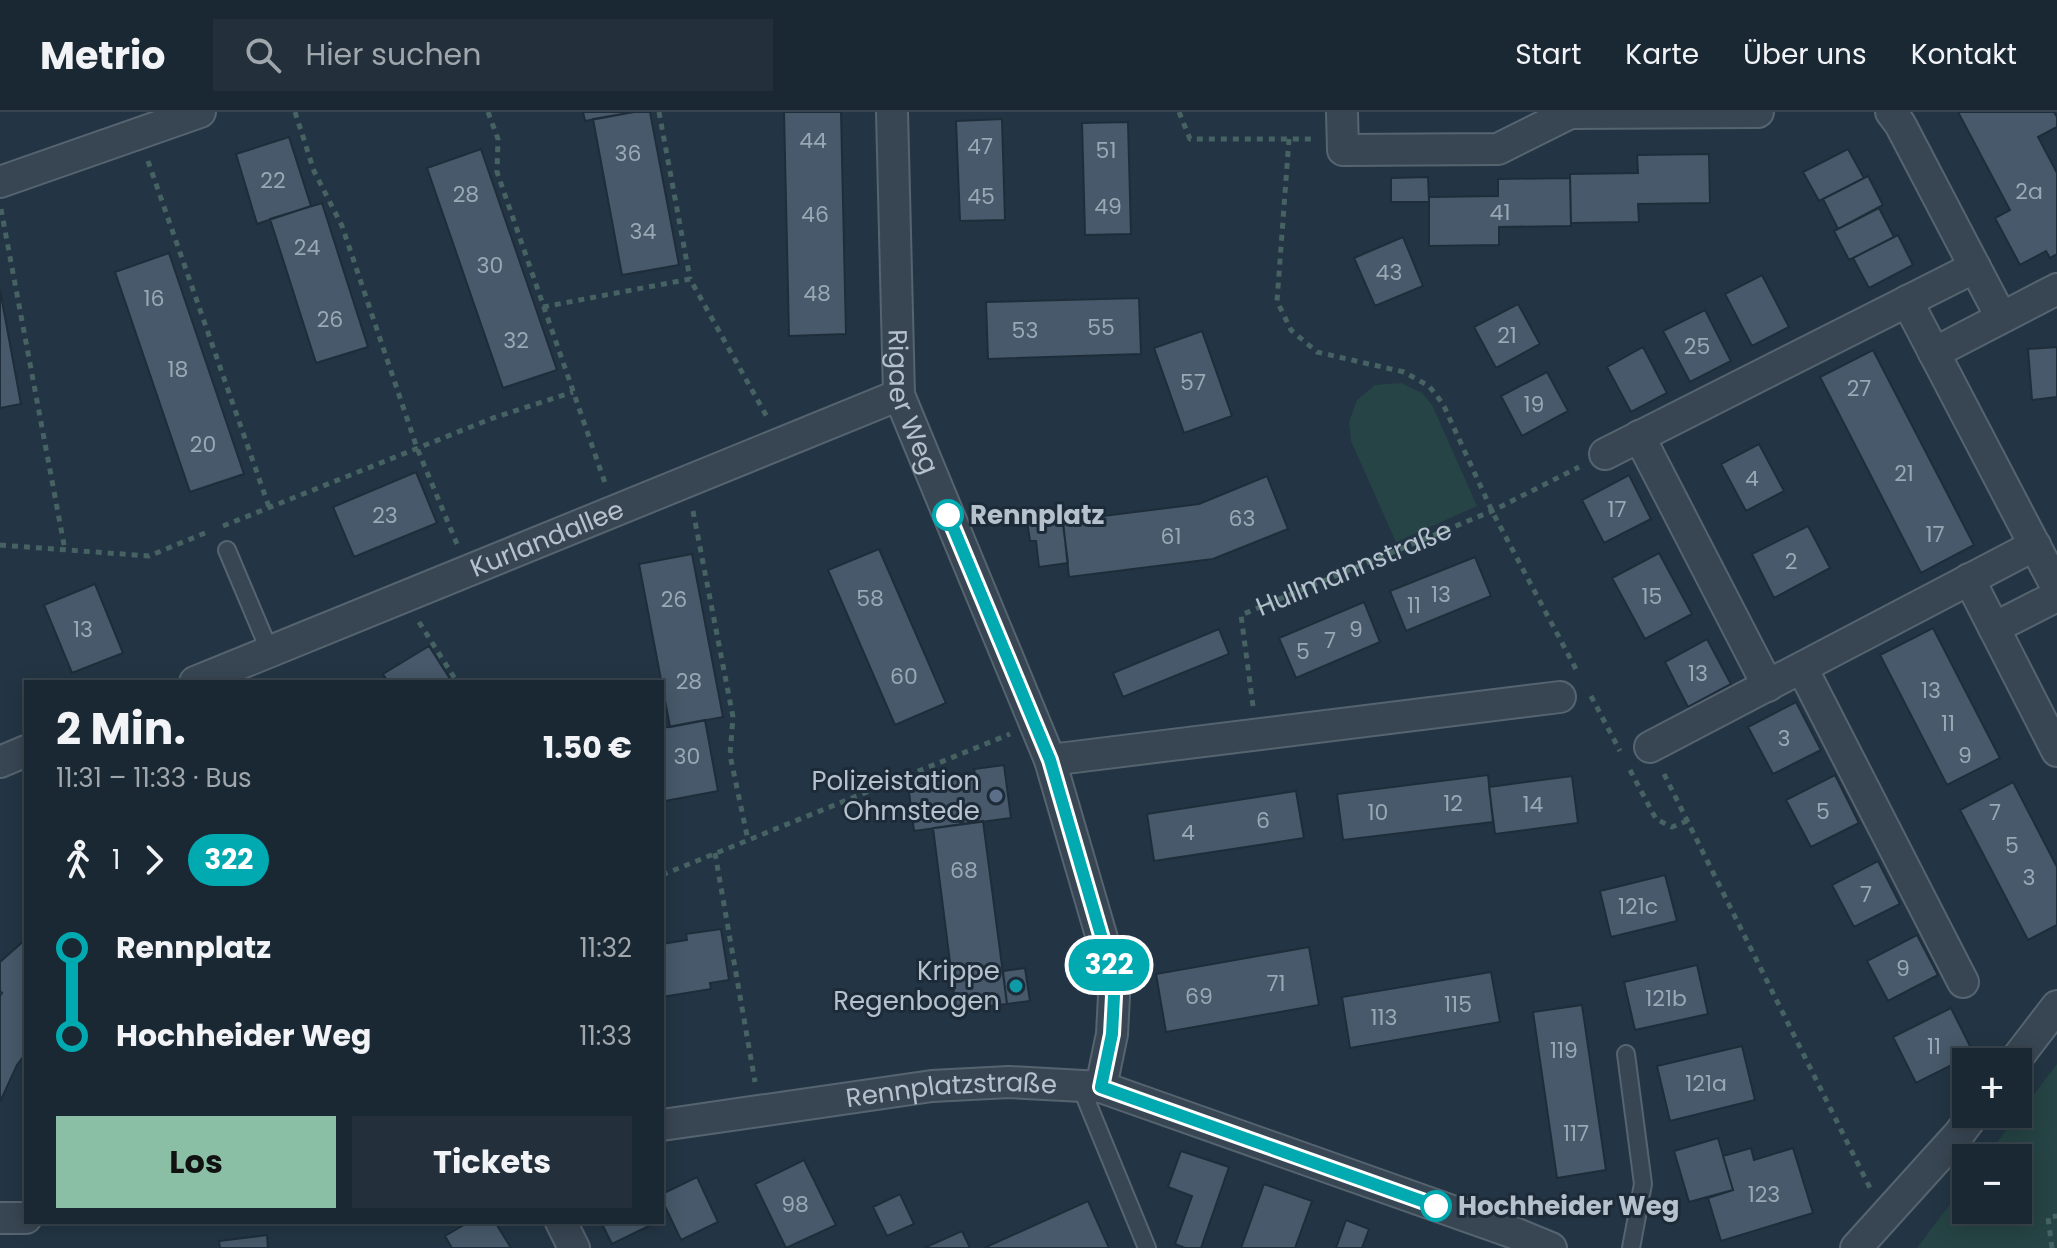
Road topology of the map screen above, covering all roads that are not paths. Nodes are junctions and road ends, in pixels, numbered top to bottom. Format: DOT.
graph roads {
  1 [pos="200,112"];
  2 [pos="892,112"];
  3 [pos="1570,112"];
  4 [pos="1758,112"];
  5 [pos="1891,112"];
  6 [pos="1342,126"];
  7 [pos="0,182"];
  8 [pos="1975,267"];
  9 [pos="2057,289"];
  10 [pos="1907,301"];
  11 [pos="2001,317"];
  12 [pos="1934,353"];
  13 [pos="899,395"];
  14 [pos="1639,436"];
  15 [pos="1605,454"];
  16 [pos="2035,545"];
  17 [pos="227,550"];
  18 [pos="1969,579"];
  19 [pos="2057,588"];
  20 [pos="2057,596"];
  21 [pos="1994,628"];
  22 [pos="270,652"];
  23 [pos="1802,668"];
  24 [pos="200,680"];
  25 [pos="1768,686"];
  26 [pos="1560,697"];
  27 [pos="1650,747"];
  28 [pos="2057,751"];
  29 [pos="24,752"];
  30 [pos="1050,760"];
  31 [pos="0,762"];
  32 [pos="1963,982"];
  33 [pos="2057,1006"];
  34 [pos="2025,1048"];
  35 [pos="1626,1054"];
  36 [pos="1090,1086"];
  37 [pos="664,1125"];
  38 [pos="1964,1128"];
  39 [pos="0,1218"];
  40 [pos="24,1218"];
  41 [pos="562,1224"];
  42 [pos="574,1248"];
  43 [pos="1147,1248"];
  44 [pos="1551,1248"];
  45 [pos="1631,1248"];
  46 [pos="1856,1248"];
  1 -- 7 [label="street"];
  2 -- 13 [label="street, Rigaer Weg"];
  3 -- 4 [label="street"];
  3 -- 6 [label="street"];
  5 -- 8 [label="street"];
  8 -- 10 [label="street"];
  8 -- 11 [label="street"];
  9 -- 11 [label="street"];
  10 -- 12 [label="street"];
  10 -- 14 [label="street"];
  11 -- 12 [label="street"];
  12 -- 16 [label="street"];
  13 -- 22 [label="street, Kurlandallee"];
  13 -- 30 [label="street, Rigaer Weg"];
  14 -- 15 [label="street"];
  14 -- 25 [label="street"];
  16 -- 18 [label="street"];
  16 -- 19 [label="street"];
  17 -- 22 [label="lane"];
  18 -- 21 [label="street"];
  18 -- 23 [label="street"];
  20 -- 21 [label="street"];
  21 -- 28 [label="street"];
  22 -- 24 [label="street, Kurlandallee"];
  23 -- 25 [label="street"];
  23 -- 32 [label="street"];
  25 -- 27 [label="street"];
  26 -- 30 [label="street"];
  29 -- 31 [label="street"];
  30 -- 36 [label="street, Rigaer Weg"];
  33 -- 34 [label="street"];
  35 -- 45 [label="lane"];
  36 -- 37 [label="street, Rennplatzstraße"];
  36 -- 43 [label="lane"];
  36 -- 44 [label="street, Rennplatzstraße"];
  38 -- 46 [label="street"];
  39 -- 40 [label="street"];
  41 -- 42 [label="street"];
}
